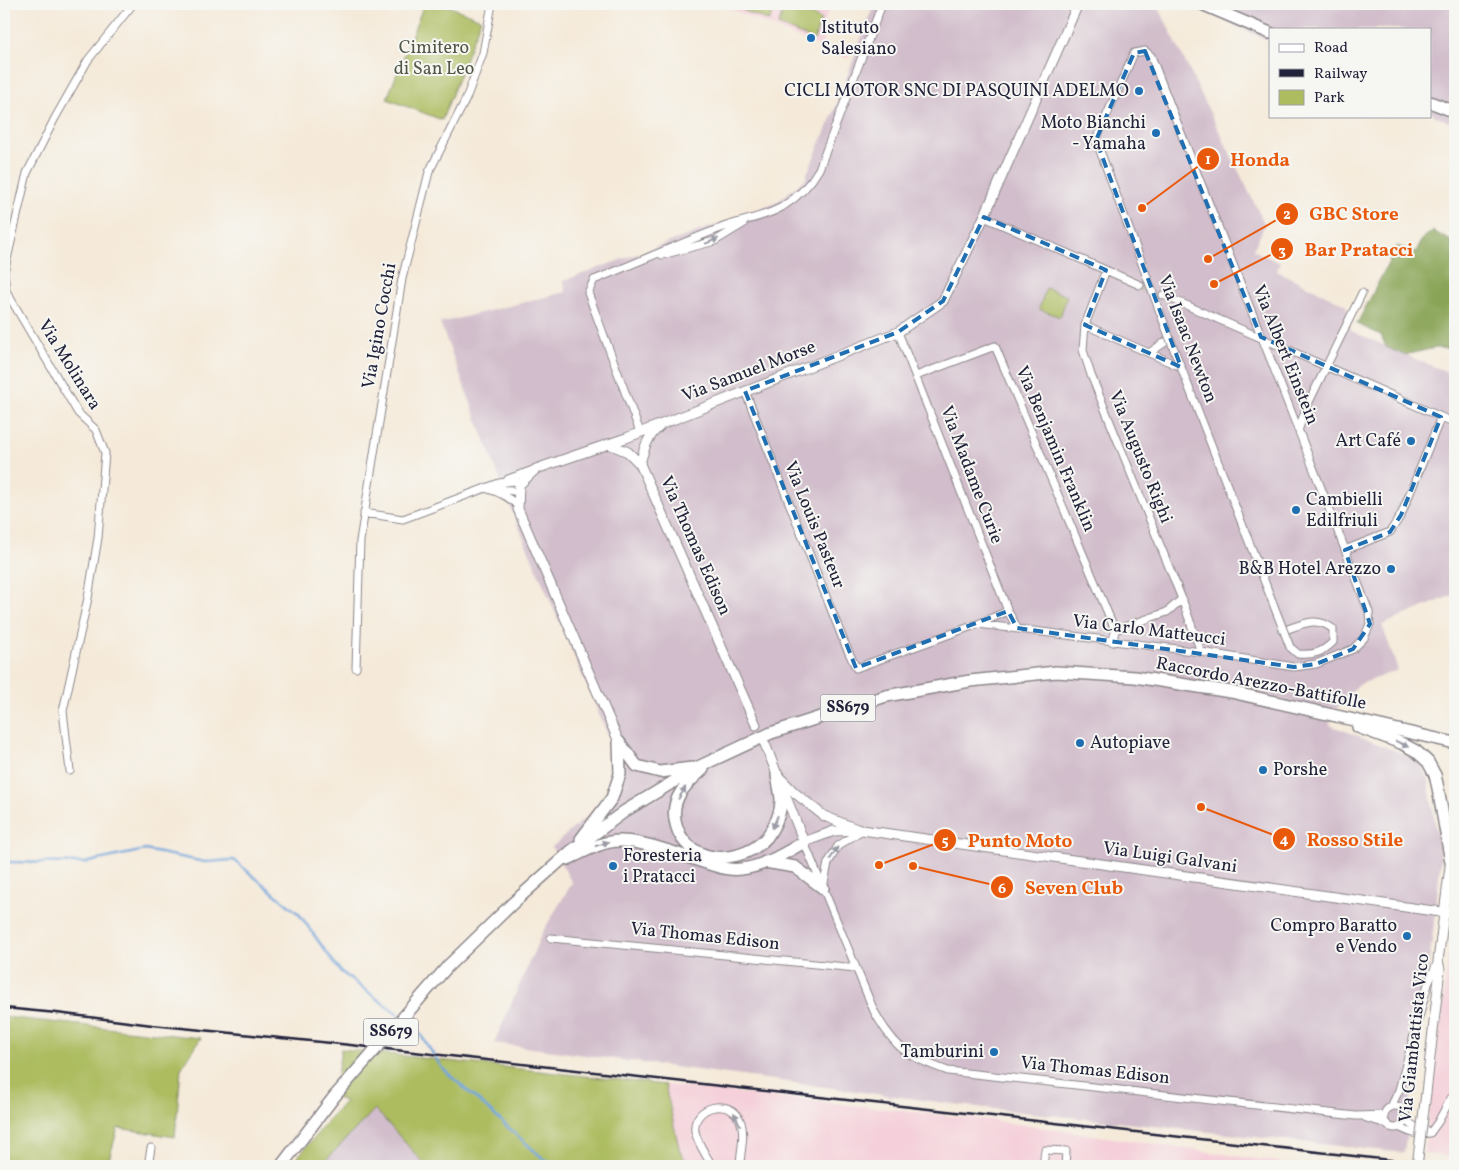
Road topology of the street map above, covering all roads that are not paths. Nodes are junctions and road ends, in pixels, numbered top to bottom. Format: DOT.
graph roads {
  1 [pos="133,4"];
  2 [pos="492,4"];
  3 [pos="882,4"];
  4 [pos="1078,4"];
  5 [pos="1202,4"];
  6 [pos="1269,33"];
  7 [pos="1131,59"];
  8 [pos="1432,103"];
  9 [pos="1455,112"];
  10 [pos="984,217"];
  11 [pos="1106,270"];
  12 [pos="1140,286"];
  13 [pos="1362,293"];
  14 [pos="1163,295"];
  15 [pos="1086,325"];
  16 [pos="898,332"];
  17 [pos="1261,337"];
  18 [pos="1170,339"];
  19 [pos="1150,353"];
  20 [pos="1327,366"];
  21 [pos="1182,367"];
  22 [pos="916,376"];
  23 [pos="745,391"];
  24 [pos="1442,417"];
  25 [pos="664,423"];
  26 [pos="1455,423"];
  27 [pos="1299,428"];
  28 [pos="633,435"];
  29 [pos="609,444"];
  30 [pos="644,446"];
  31 [pos="628,452"];
  32 [pos="640,464"];
  33 [pos="536,469"];
  34 [pos="499,483"];
  35 [pos="484,488"];
  36 [pos="520,488"];
  37 [pos="518,506"];
  38 [pos="364,513"];
  39 [pos="1345,550"];
  40 [pos="1182,599"];
  41 [pos="1008,611"];
  42 [pos="978,624"];
  43 [pos="1017,628"];
  44 [pos="1115,630"];
  45 [pos="1282,632"];
  46 [pos="1113,642"];
  47 [pos="1201,652"];
  48 [pos="1316,664"];
  49 [pos="356,668"];
  50 [pos="856,668"];
  51 [pos="1324,713"];
  52 [pos="756,725"];
  53 [pos="618,742"];
  54 [pos="1455,743"];
  55 [pos="765,744"];
  56 [pos="711,760"];
  57 [pos="698,767"];
  58 [pos="70,771"];
  59 [pos="777,775"];
  60 [pos="1455,827"];
  61 [pos="862,830"];
  62 [pos="801,844"];
  63 [pos="570,852"];
  64 [pos="715,858"];
  65 [pos="765,862"];
  66 [pos="1451,862"];
  67 [pos="558,864"];
  68 [pos="823,888"];
  69 [pos="1445,913"];
  70 [pos="1455,914"];
  71 [pos="551,938"];
  72 [pos="1438,961"];
  73 [pos="856,968"];
  74 [pos="1451,1098"];
  75 [pos="1391,1107"];
  76 [pos="1384,1114"];
  77 [pos="1356,1116"];
  78 [pos="1405,1120"];
  79 [pos="1438,1122"];
  80 [pos="1387,1124"];
  81 [pos="1399,1127"];
  82 [pos="151,1148"];
  83 [pos="148,1166"];
  84 [pos="281,1166"];
  85 [pos="712,1166"];
  86 [pos="740,1166"];
  87 [pos="1043,1166"];
  88 [pos="1065,1166"];
  89 [pos="1418,1166"];
  1 -- 58 [label="street, Via Molinara"];
  2 -- 38 [label="street, Via Igino Cocchi"];
  3 -- 28 [label="street"];
  4 -- 10 [label="street, Via Samuel Morse"];
  5 -- 6 [label="main road"];
  7 -- 17 [label="street, Via Albert Einstein"];
  7 -- 18 [label="street, Via Isaac Newton, bridge"];
  8 -- 9 [label="main road"];
  10 -- 11 [label="street"];
  10 -- 16 [label="street, Via Samuel Morse"];
  11 -- 12 [label="street"];
  11 -- 15 [label="street, Via Augusto Righi"];
  13 -- 20 [label="street"];
  14 -- 17 [label="street"];
  15 -- 19 [label="street"];
  15 -- 40 [label="street, Via Augusto Righi"];
  16 -- 22 [label="street, Via Madame Curie"];
  16 -- 23 [label="street, Via Samuel Morse"];
  17 -- 20 [label="street"];
  17 -- 27 [label="street, Via Albert Einstein"];
  18 -- 19 [label="street"];
  18 -- 21 [label="street, Via Isaac Newton, bridge"];
  19 -- 21 [label="street"];
  20 -- 24 [label="street"];
  20 -- 27 [label="street"];
  21 -- 45 [label="street, Via Isaac Newton, bridge"];
  22 -- 41 [label="street, Via Madame Curie"];
  22 -- 44 [label="street, Via Benjamin Franklin"];
  23 -- 25 [label="street, Via Samuel Morse"];
  23 -- 50 [label="street, Via Louis Pasteur"];
  24 -- 26 [label="street"];
  24 -- 39 [label="street"];
  25 -- 28 [label="street, Via Samuel Morse"];
  25 -- 30 [label="street"];
  27 -- 39 [label="street, Via Albert Einstein"];
  28 -- 29 [label="street, Via Samuel Morse"];
  28 -- 30 [label="street"];
  28 -- 31 [label="street"];
  29 -- 31 [label="street"];
  29 -- 33 [label="street, Via Samuel Morse"];
  30 -- 32 [label="street"];
  31 -- 32 [label="street"];
  32 -- 52 [label="street, Via Thomas Edison"];
  33 -- 34 [label="street"];
  33 -- 36 [label="street, Via Samuel Morse"];
  34 -- 35 [label="street"];
  34 -- 36 [label="street"];
  35 -- 36 [label="street"];
  35 -- 37 [label="street"];
  35 -- 38 [label="street"];
  36 -- 37 [label="street"];
  37 -- 53 [label="street"];
  38 -- 49 [label="street, Via Igino Cocchi"];
  39 -- 48 [label="street, Via Albert Einstein"];
  40 -- 44 [label="street"];
  40 -- 47 [label="street, Via Augusto Righi"];
  41 -- 42 [label="street, Via Carlo Matteucci"];
  41 -- 43 [label="street, Via Madame Curie"];
  42 -- 43 [label="street, Via Carlo Matteucci"];
  42 -- 50 [label="street, Via Carlo Matteucci"];
  43 -- 46 [label="street, Via Carlo Matteucci"];
  44 -- 46 [label="street"];
  46 -- 47 [label="street, Via Carlo Matteucci"];
  47 -- 48 [label="street, Via Carlo Matteucci"];
  51 -- 54 [label="main road, Raccordo Arezzo-Battifolle / SS679"];
  51 -- 56 [label="main road, Raccordo Arezzo-Battifolle / SS679"];
  51 -- 66 [label="main road, one-way"];
  53 -- 57 [label="main road"];
  53 -- 63 [label="main road"];
  55 -- 59 [label="street, Via Thomas Edison"];
  56 -- 57 [label="main road, Raccordo Arezzo-Battifolle / SS679"];
  64 -- 56 [label="main road, one-way"];
  57 -- 63 [label="main road, Raccordo Arezzo-Battifolle / SS679"];
  59 -- 61 [label="street, Via Luigi Galvani"];
  59 -- 62 [label="street, Via Thomas Edison"];
  59 -- 64 [label="main road, one-way"];
  60 -- 66 [label="street, Via Giambattista Vico"];
  61 -- 62 [label="street, Via Luigi Galvani"];
  68 -- 61 [label="street, one-way"];
  61 -- 69 [label="street, Via Luigi Galvani"];
  62 -- 64 [label="main road"];
  62 -- 65 [label="main road"];
  62 -- 68 [label="street, Via Thomas Edison"];
  63 -- 67 [label="main road, Raccordo Arezzo-Battifolle / SS679"];
  67 -- 65 [label="main road, one-way"];
  65 -- 68 [label="main road"];
  66 -- 69 [label="street, Via Giambattista Vico"];
  67 -- 84 [label="main road, Raccordo Arezzo-Battifolle / SS679, bridge"];
  68 -- 73 [label="street, Via Thomas Edison"];
  69 -- 70 [label="street, Via Luigi Galvani"];
  69 -- 72 [label="street, Via Giambattista Vico"];
  71 -- 73 [label="street, Via Thomas Edison"];
  72 -- 75 [label="street"];
  72 -- 89 [label="street, Via Giambattista Vico, bridge"];
  73 -- 77 [label="street, Via Thomas Edison"];
  74 -- 79 [label="street"];
  75 -- 76 [label="street"];
  75 -- 78 [label="street"];
  76 -- 77 [label="street, Via Thomas Edison"];
  76 -- 80 [label="street"];
  77 -- 80 [label="street"];
  78 -- 79 [label="street"];
  78 -- 81 [label="street"];
  79 -- 81 [label="street"];
  80 -- 81 [label="street"];
  82 -- 83 [label="street"];
  86 -- 85 [label="street, one-way"];
  87 -- 88 [label="street"];
}
